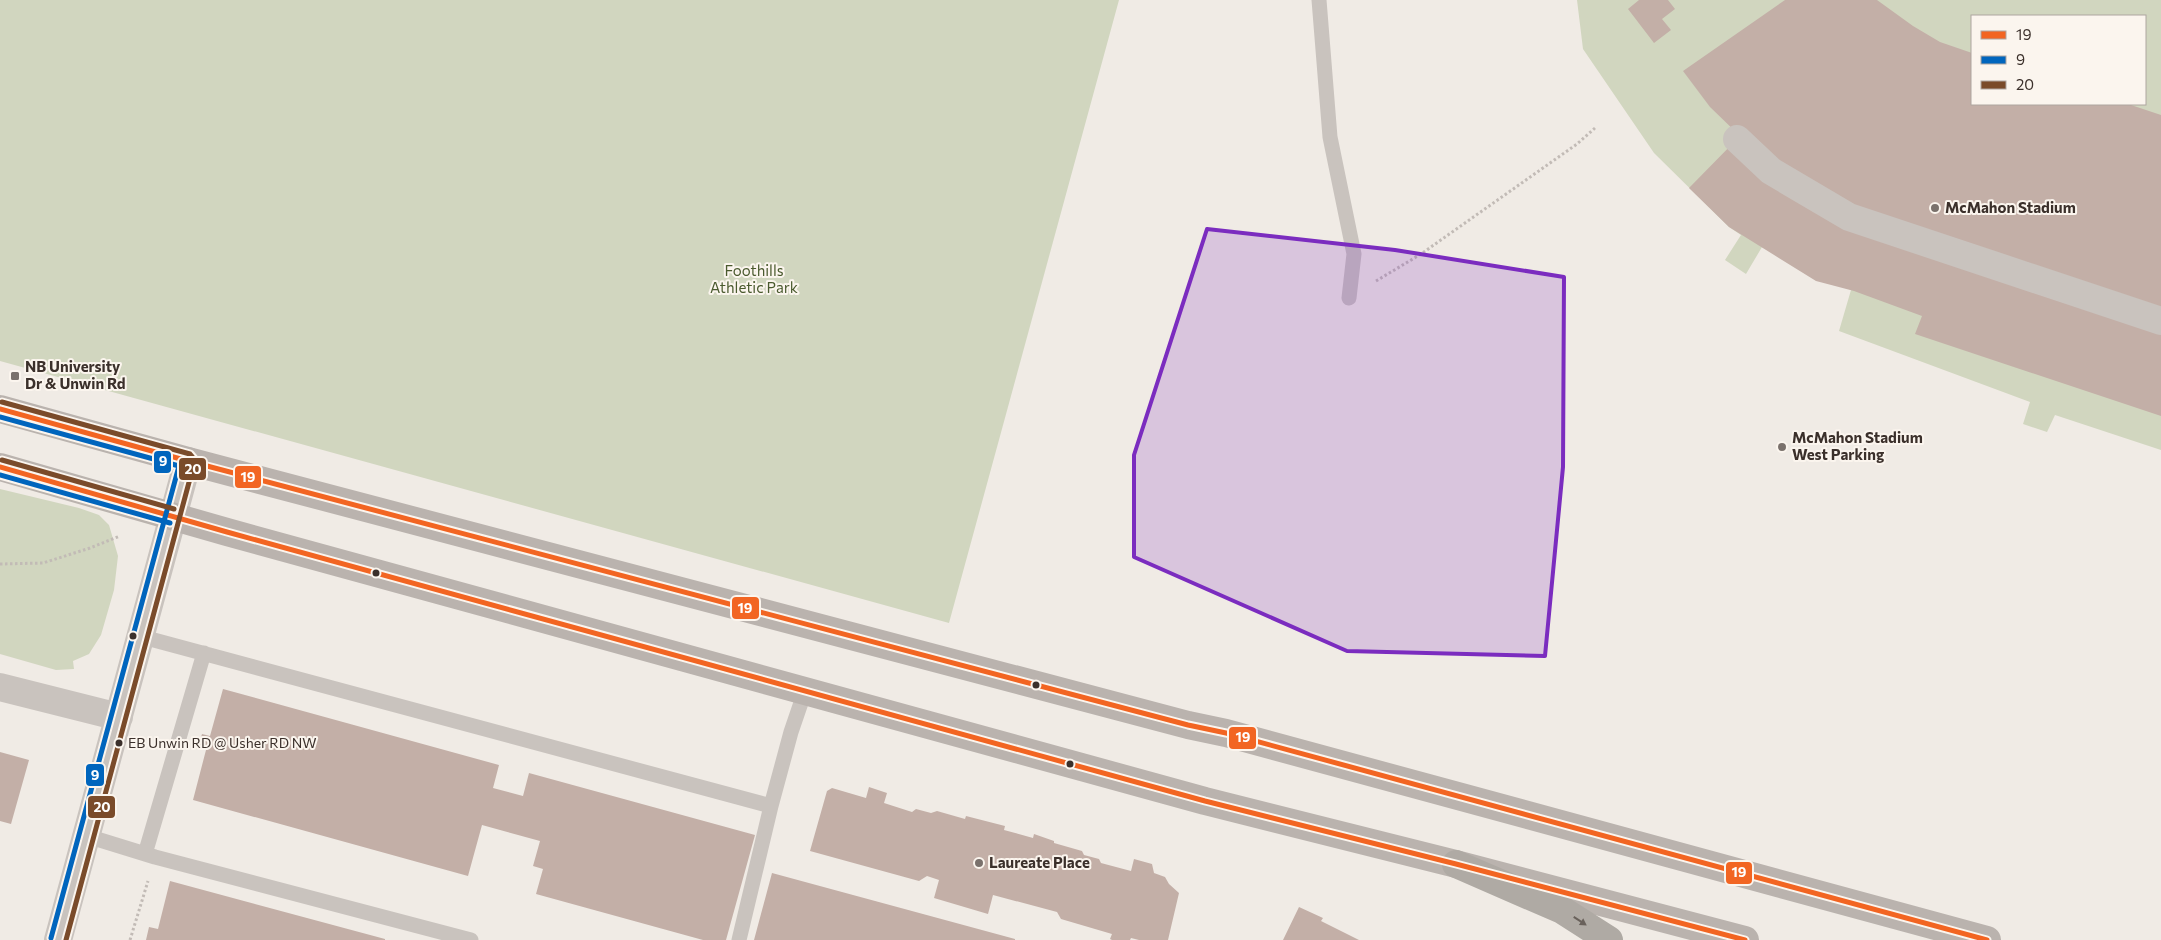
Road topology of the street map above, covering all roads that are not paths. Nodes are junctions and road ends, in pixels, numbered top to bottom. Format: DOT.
graph roads {
  1 [pos="1319,0"];
  2 [pos="1737,139"];
  3 [pos="1349,298"];
  4 [pos="2161,321"];
  5 [pos="0,409"];
  6 [pos="188,461"];
  7 [pos="0,468"];
  8 [pos="172,516"];
  9 [pos="139,636"];
  10 [pos="204,653"];
  11 [pos="0,687"];
  12 [pos="805,691"];
  13 [pos="119,717"];
  14 [pos="771,806"];
  15 [pos="87,836"];
  16 [pos="150,855"];
  17 [pos="1456,864"];
  18 [pos="58,940"];
  19 [pos="471,940"];
  20 [pos="739,940"];
  21 [pos="1609,940"];
  22 [pos="1745,940"];
  23 [pos="1987,940"];
  1 -- 3 [label="lane"];
  2 -- 4 [label="street"];
  5 -- 6 [label="street"];
  6 -- 8 [label="street"];
  6 -- 23 [label="street"];
  7 -- 8 [label="street"];
  8 -- 9 [label="street"];
  8 -- 12 [label="street"];
  9 -- 10 [label="lane"];
  9 -- 13 [label="street"];
  10 -- 14 [label="lane"];
  10 -- 16 [label="lane"];
  11 -- 13 [label="street"];
  12 -- 14 [label="lane"];
  12 -- 17 [label="street"];
  13 -- 15 [label="street"];
  14 -- 20 [label="lane"];
  15 -- 16 [label="lane"];
  15 -- 18 [label="street"];
  16 -- 19 [label="lane"];
  17 -- 21 [label="highway, one-way"];
  17 -- 22 [label="street"];
}
